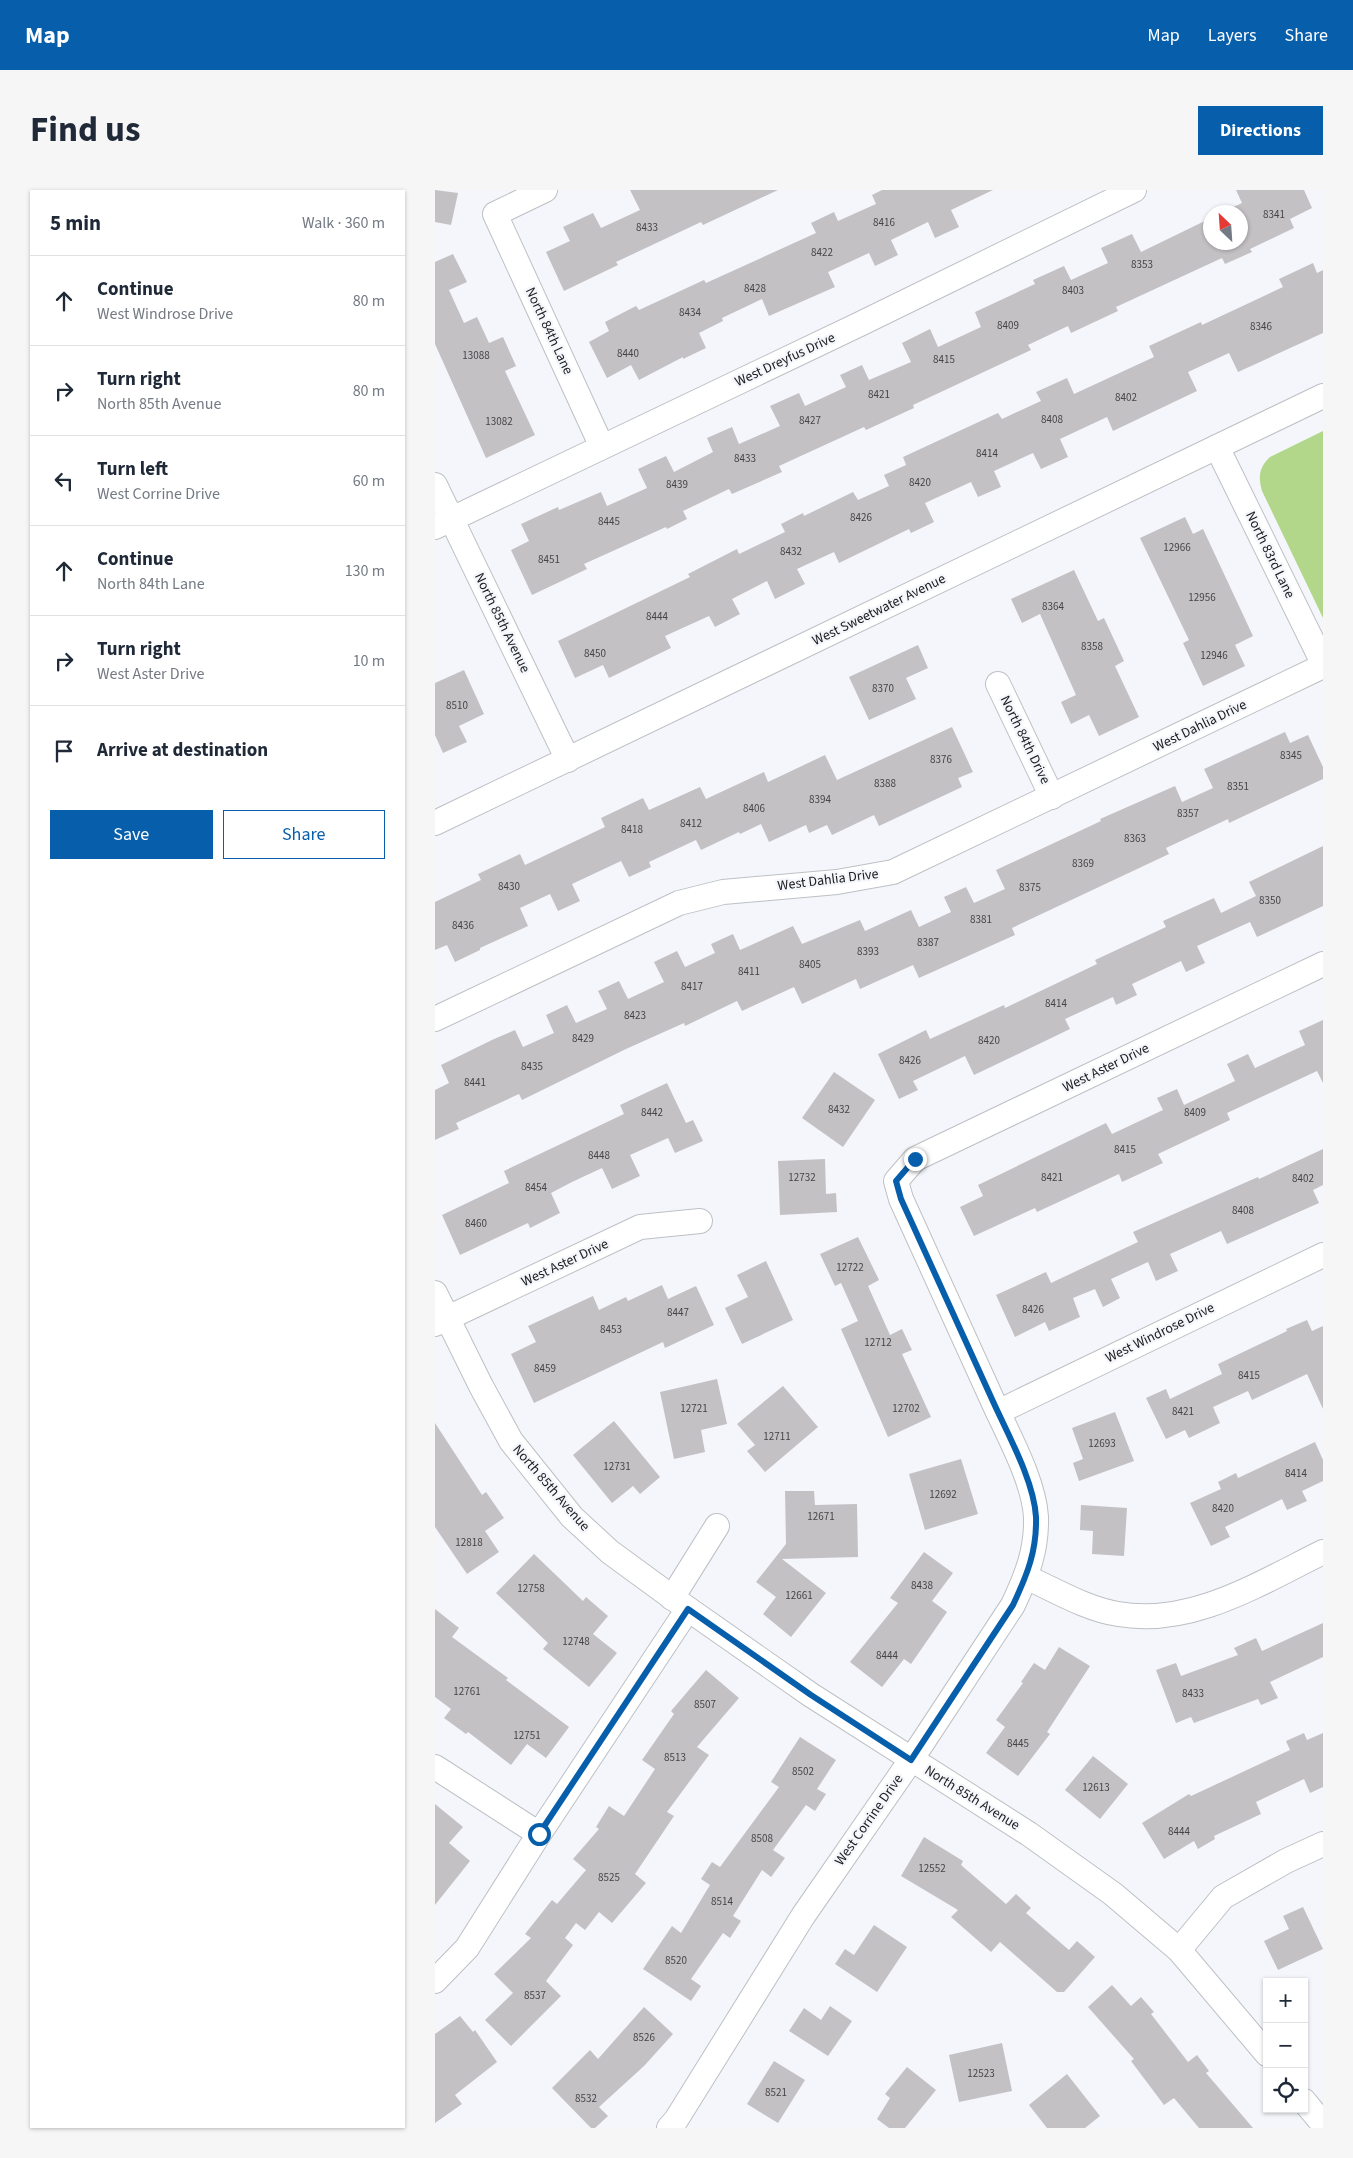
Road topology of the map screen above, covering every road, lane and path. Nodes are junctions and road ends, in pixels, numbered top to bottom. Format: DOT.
graph roads {
  1 [pos="545,190"];
  2 [pos="1134,190"];
  3 [pos="1323,396"];
  4 [pos="603,447"];
  5 [pos="1217,447"];
  6 [pos="435,485"];
  7 [pos="443,523"];
  8 [pos="1323,665"];
  9 [pos="998,684"];
  10 [pos="568,760"];
  11 [pos="1052,796"];
  12 [pos="435,823"];
  13 [pos="1323,964"];
  14 [pos="435,1019"];
  15 [pos="700,1221"];
  16 [pos="1323,1255"];
  17 [pos="435,1293"];
  18 [pos="441,1321"];
  19 [pos="998,1412"];
  20 [pos="717,1526"];
  21 [pos="1323,1552"];
  22 [pos="1026,1577"];
  23 [pos="680,1604"];
  24 [pos="911,1760"];
  25 [pos="435,1767"];
  26 [pos="539,1834"];
  27 [pos="1323,1844"];
  28 [pos="1179,1950"];
  29 [pos="435,1981"];
  30 [pos="1263,2049"];
  31 [pos="1308,2106"];
  32 [pos="1323,2124"];
  33 [pos="669,2128"];
  1 -- 4 [label="street, North 84th Lane"];
  2 -- 4 [label="street, West Dreyfus Drive"];
  3 -- 5 [label="street, West Sweetwater Avenue"];
  4 -- 7 [label="street, West Dreyfus Drive"];
  5 -- 8 [label="street, North 83rd Lane"];
  5 -- 10 [label="street, West Sweetwater Avenue"];
  6 -- 7 [label="street, North 85th Avenue"];
  7 -- 10 [label="street, North 85th Avenue"];
  8 -- 11 [label="street, West Dahlia Drive"];
  9 -- 11 [label="street, North 84th Drive"];
  10 -- 12 [label="street, West Sweetwater Avenue"];
  11 -- 14 [label="street, West Dahlia Drive"];
  13 -- 19 [label="street, West Aster Drive"];
  15 -- 18 [label="street, West Aster Drive"];
  16 -- 19 [label="street, West Windrose Drive"];
  17 -- 18 [label="street, North 85th Avenue"];
  18 -- 23 [label="street, North 85th Avenue"];
  19 -- 22 [label="street"];
  20 -- 23 [label="street"];
  21 -- 22 [label="street"];
  22 -- 24 [label="street, West Corrine Drive"];
  23 -- 24 [label="street, North 85th Avenue"];
  23 -- 26 [label="street"];
  24 -- 28 [label="street, North 85th Avenue"];
  24 -- 33 [label="street, West Corrine Drive"];
  25 -- 26 [label="street"];
  26 -- 29 [label="street"];
  27 -- 28 [label="street"];
  28 -- 30 [label="street, North 85th Avenue"];
  31 -- 32 [label="street"];
}
